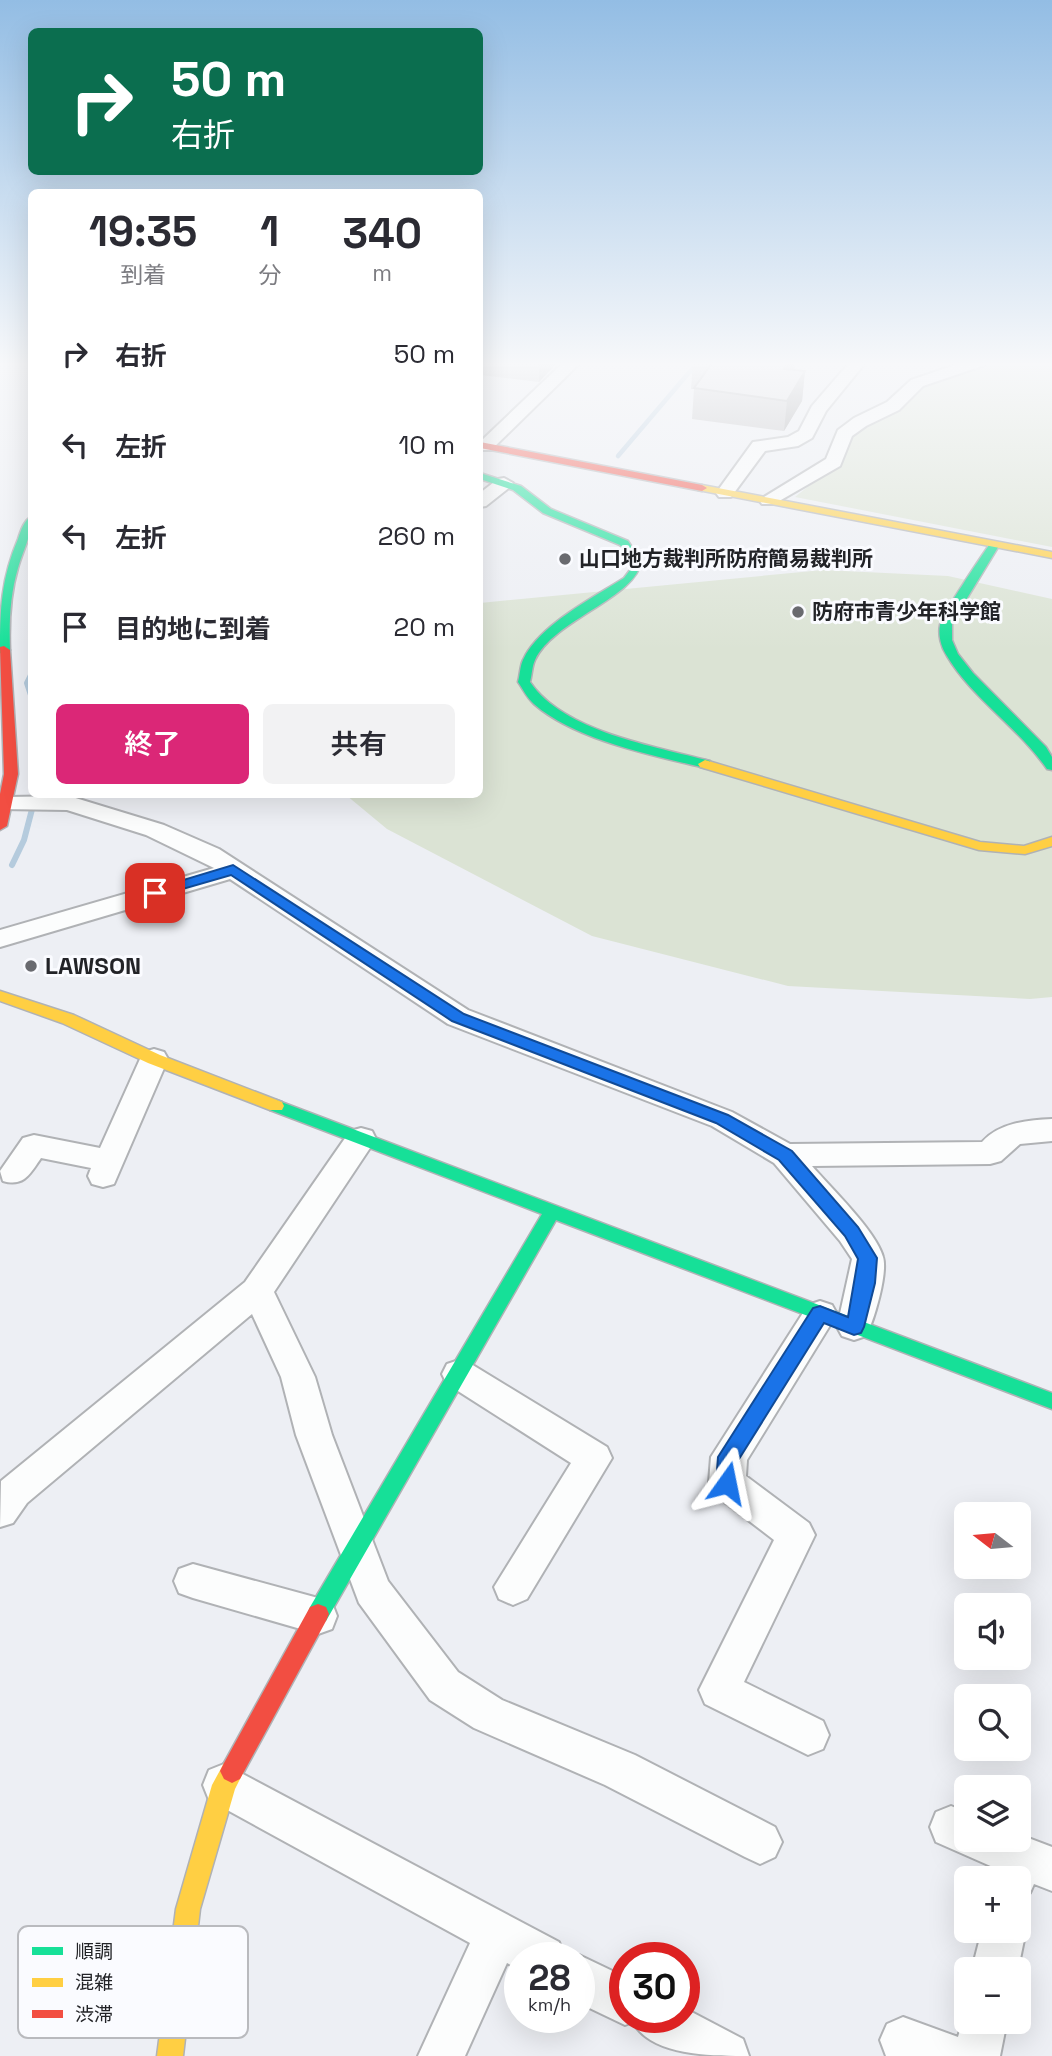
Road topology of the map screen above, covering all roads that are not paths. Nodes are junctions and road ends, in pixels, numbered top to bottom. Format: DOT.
graph roads {
  1 [pos="539,458"];
  2 [pos="750,458"];
  3 [pos="835,458"];
  4 [pos="483,477"];
  5 [pos="504,483"];
  6 [pos="725,493"];
  7 [pos="483,500"];
  8 [pos="768,500"];
  9 [pos="28,528"];
  10 [pos="995,544"];
  11 [pos="1052,555"];
  12 [pos="1052,766"];
  13 [pos="4,815"];
  14 [pos="1052,841"];
  15 [pos="233,870"];
  16 [pos="0,939"];
  17 [pos="0,996"];
  18 [pos="154,1059"];
  19 [pos="1052,1130"];
  20 [pos="361,1139"];
  21 [pos="785,1155"];
  22 [pos="14,1173"];
  23 [pos="552,1212"];
  24 [pos="257,1291"];
  25 [pos="820,1314"];
  26 [pos="854,1327"];
  27 [pos="459,1374"];
  28 [pos="1052,1401"];
  29 [pos="0,1511"];
  30 [pos="357,1550"];
  31 [pos="193,1581"];
  32 [pos="513,1587"];
  33 [pos="318,1616"];
  34 [pos="808,1735"];
  35 [pos="224,1786"];
  36 [pos="760,1842"];
  37 [pos="999,1852"];
  38 [pos="1025,1866"];
  39 [pos="186,1926"];
  40 [pos="497,1934"];
  41 [pos="512,1942"];
  42 [pos="682,2033"];
  43 [pos="981,2034"];
  44 [pos="172,2038"];
  45 [pos="903,2040"];
  46 [pos="170,2056"];
  47 [pos="441,2056"];
  48 [pos="726,2056"];
  49 [pos="947,2056"];
  50 [pos="977,2056"];
  1 -- 6 [label="street"];
  2 -- 6 [label="street"];
  3 -- 8 [label="street"];
  4 -- 5 [label="street"];
  5 -- 7 [label="street"];
  5 -- 14 [label="street"];
  6 -- 8 [label="street"];
  8 -- 10 [label="street"];
  9 -- 13 [label="street"];
  10 -- 11 [label="street"];
  10 -- 12 [label="street"];
  13 -- 15 [label="street"];
  15 -- 16 [label="street"];
  15 -- 21 [label="street"];
  17 -- 18 [label="street"];
  18 -- 20 [label="street"];
  18 -- 22 [label="street"];
  19 -- 21 [label="street"];
  20 -- 23 [label="street"];
  20 -- 24 [label="street"];
  21 -- 26 [label="street"];
  23 -- 25 [label="street"];
  23 -- 27 [label="street"];
  24 -- 29 [label="street"];
  24 -- 30 [label="street"];
  25 -- 26 [label="street"];
  25 -- 34 [label="street"];
  26 -- 28 [label="street"];
  27 -- 30 [label="street"];
  27 -- 32 [label="street"];
  30 -- 33 [label="street"];
  30 -- 36 [label="street"];
  31 -- 33 [label="street"];
  33 -- 35 [label="street"];
  35 -- 39 [label="street"];
  35 -- 40 [label="street"];
  37 -- 38 [label="street"];
  40 -- 41 [label="street"];
  40 -- 47 [label="street"];
  42 -- 48 [label="street"];
  43 -- 50 [label="street"];
  44 -- 46 [label="street"];
  45 -- 49 [label="street"];
}
